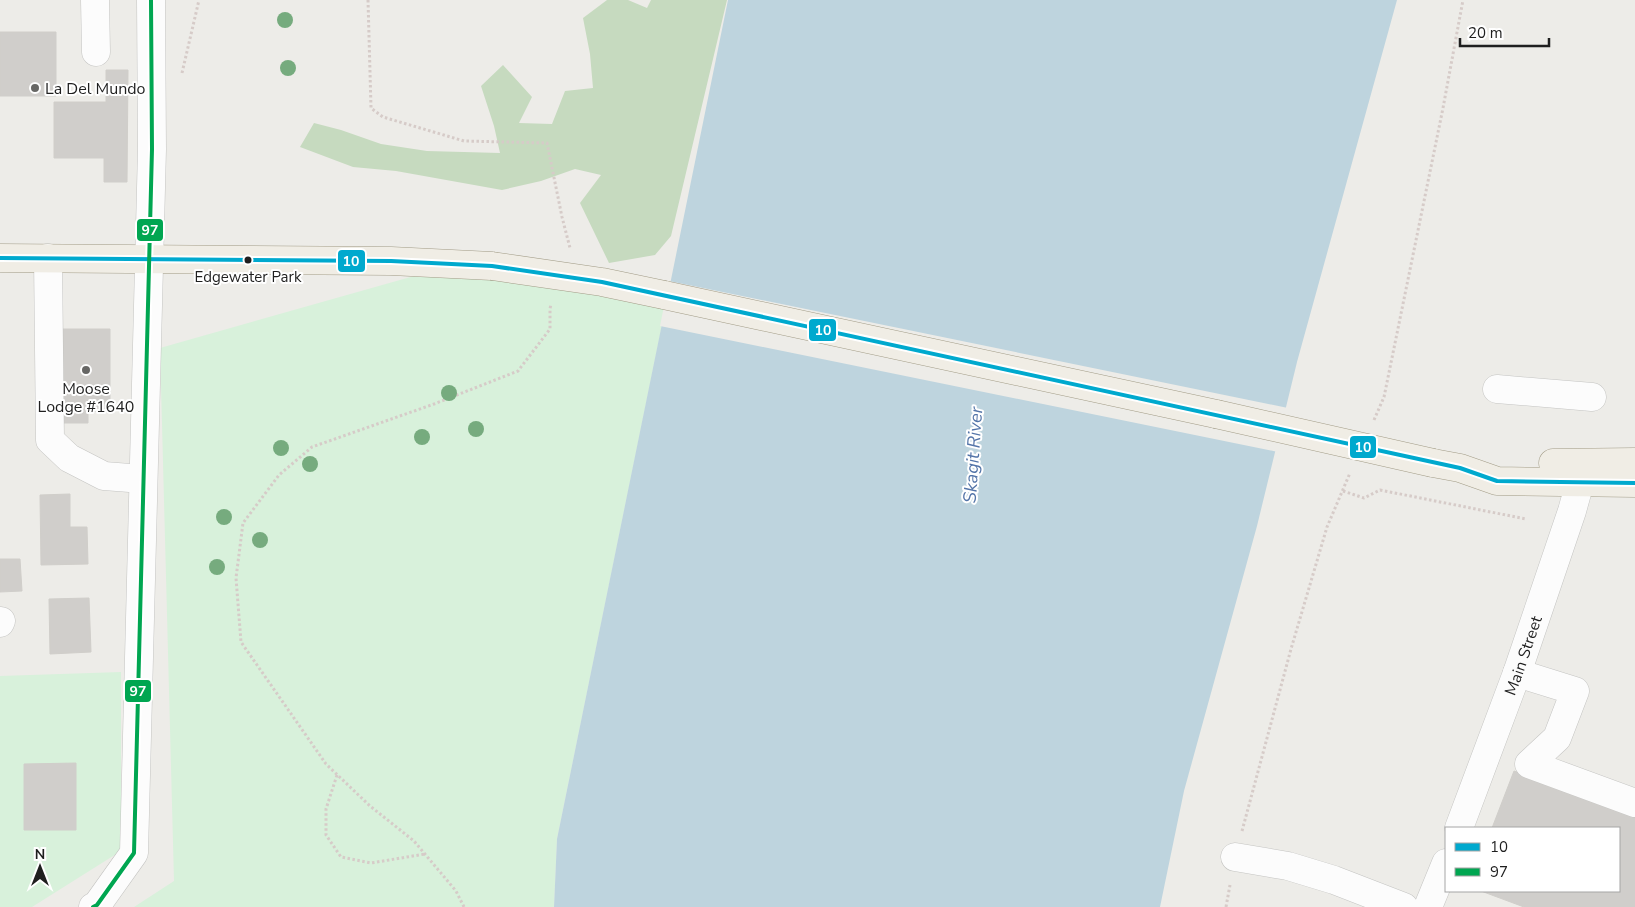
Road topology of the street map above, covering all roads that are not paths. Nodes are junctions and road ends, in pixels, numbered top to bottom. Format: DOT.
graph roads {
  1 [pos="95,0"];
  2 [pos="150,0"];
  3 [pos="96,52"];
  4 [pos="0,258"];
  5 [pos="48,258"];
  6 [pos="149,259"];
  7 [pos="1497,390"];
  8 [pos="1592,397"];
  9 [pos="1635,462"];
  10 [pos="1460,468"];
  11 [pos="143,479"];
  12 [pos="1580,482"];
  13 [pos="1635,483"];
  14 [pos="1517,673"];
  15 [pos="1635,803"];
  16 [pos="1459,827"];
  17 [pos="1236,858"];
  18 [pos="1445,865"];
  19 [pos="97,906"];
  20 [pos="1404,907"];
  21 [pos="1428,907"];
  1 -- 3 [label="street"];
  2 -- 6 [label="street"];
  4 -- 5 [label="main road"];
  5 -- 6 [label="main road"];
  5 -- 11 [label="street"];
  6 -- 10 [label="main road, bridge"];
  6 -- 11 [label="street"];
  7 -- 8 [label="street"];
  9 -- 10 [label="main road"];
  10 -- 12 [label="main road"];
  11 -- 19 [label="street"];
  12 -- 13 [label="main road"];
  12 -- 14 [label="street, Main Street"];
  14 -- 15 [label="street"];
  14 -- 16 [label="street, Main Street"];
  17 -- 20 [label="street"];
  18 -- 21 [label="street"];
}
